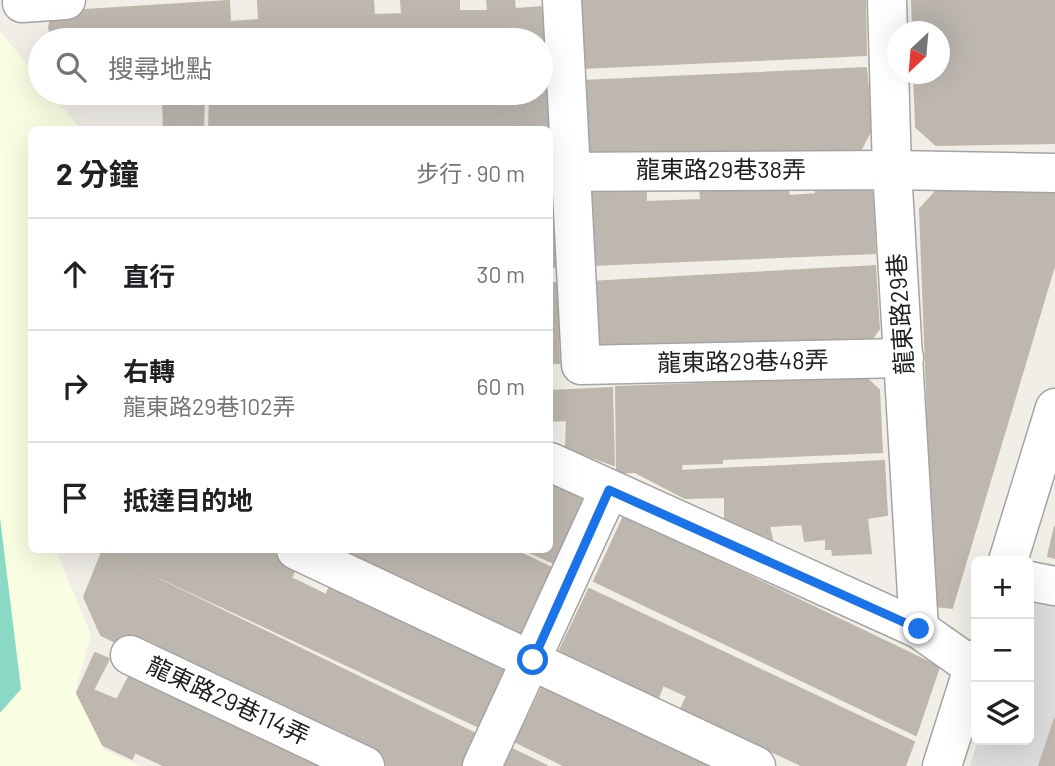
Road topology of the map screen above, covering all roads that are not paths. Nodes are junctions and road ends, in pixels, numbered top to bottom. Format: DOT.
graph roads {
  1 [pos="66,0"];
  2 [pos="562,0"];
  3 [pos="887,0"];
  4 [pos="22,3"];
  5 [pos="892,170"];
  6 [pos="561,172"];
  7 [pos="1055,173"];
  8 [pos="904,358"];
  9 [pos="1055,408"];
  10 [pos="553,463"];
  11 [pos="609,490"];
  12 [pos="302,553"];
  13 [pos="1010,556"];
  14 [pos="1034,582"];
  15 [pos="1055,586"];
  16 [pos="919,629"];
  17 [pos="130,655"];
  18 [pos="533,660"];
  19 [pos="971,661"];
  20 [pos="971,675"];
  21 [pos="365,766"];
  22 [pos="482,766"];
  23 [pos="756,766"];
  24 [pos="942,766"];
  1 -- 4 [label="street"];
  2 -- 6 [label="street"];
  3 -- 5 [label="street, 龍東路29巷"];
  5 -- 6 [label="street, 龍東路29巷38弄"];
  5 -- 7 [label="street, 龍東路29巷38弄"];
  5 -- 8 [label="street, 龍東路29巷"];
  6 -- 8 [label="street, 龍東路29巷48弄"];
  8 -- 16 [label="street, 龍東路29巷"];
  9 -- 13 [label="street"];
  10 -- 11 [label="street"];
  11 -- 16 [label="street"];
  11 -- 18 [label="street"];
  12 -- 18 [label="street"];
  14 -- 15 [label="street"];
  16 -- 19 [label="street"];
  17 -- 21 [label="street, 龍東路29巷114弄"];
  18 -- 22 [label="street"];
  18 -- 23 [label="street"];
  20 -- 24 [label="street"];
}
